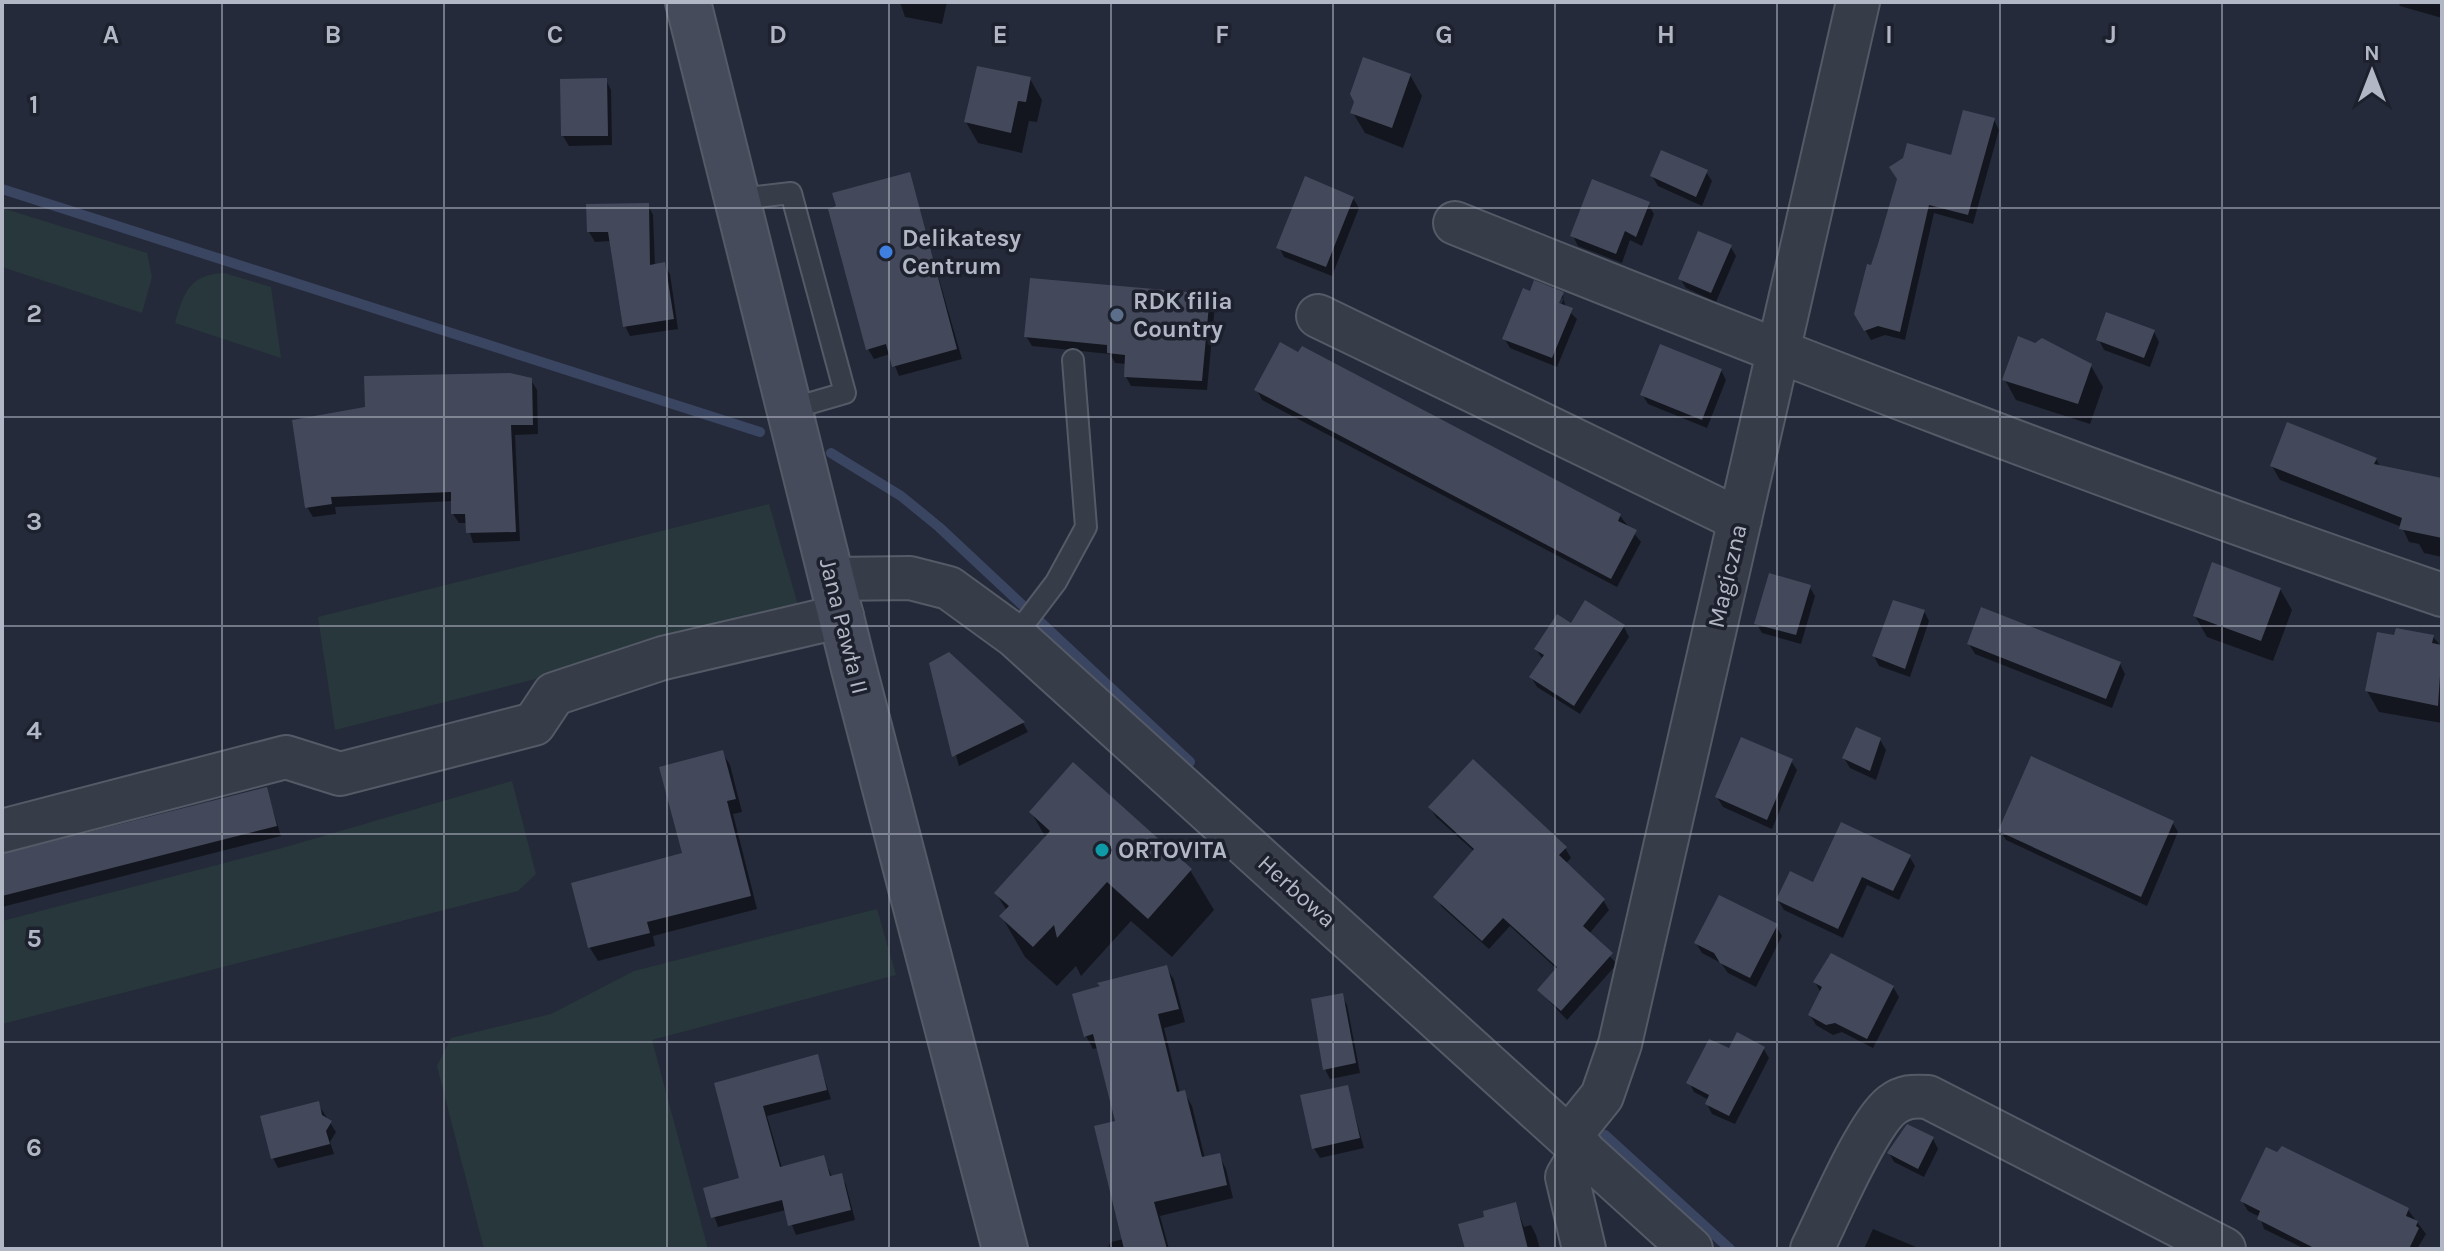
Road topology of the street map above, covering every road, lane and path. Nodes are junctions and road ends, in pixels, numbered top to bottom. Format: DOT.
graph roads {
  1 [pos="688,2"];
  2 [pos="1858,2"];
  3 [pos="1455,223"];
  4 [pos="1318,316"];
  5 [pos="1780,354"];
  6 [pos="1073,360"];
  7 [pos="1740,520"];
  8 [pos="2442,595"];
  9 [pos="838,598"];
  10 [pos="1015,636"];
  11 [pos="2,831"];
  12 [pos="1576,1143"];
  13 [pos="1005,1249"];
  14 [pos="1584,1249"];
  15 [pos="1691,1249"];
  16 [pos="1812,1249"];
  17 [pos="2224,1249"];
  1 -- 9 [label="street, Jana Pawła II"];
  2 -- 5 [label="street, Magiczna"];
  3 -- 5 [label="street"];
  4 -- 7 [label="street"];
  5 -- 7 [label="street, Magiczna"];
  5 -- 8 [label="street"];
  6 -- 10 [label="lane"];
  7 -- 12 [label="street, Magiczna"];
  9 -- 10 [label="street, Herbowa"];
  9 -- 11 [label="street, Herbowa"];
  9 -- 13 [label="street, Jana Pawła II"];
  10 -- 12 [label="street, Herbowa"];
  12 -- 14 [label="street, Magiczna"];
  12 -- 15 [label="street, Herbowa"];
  16 -- 17 [label="street"];
}
